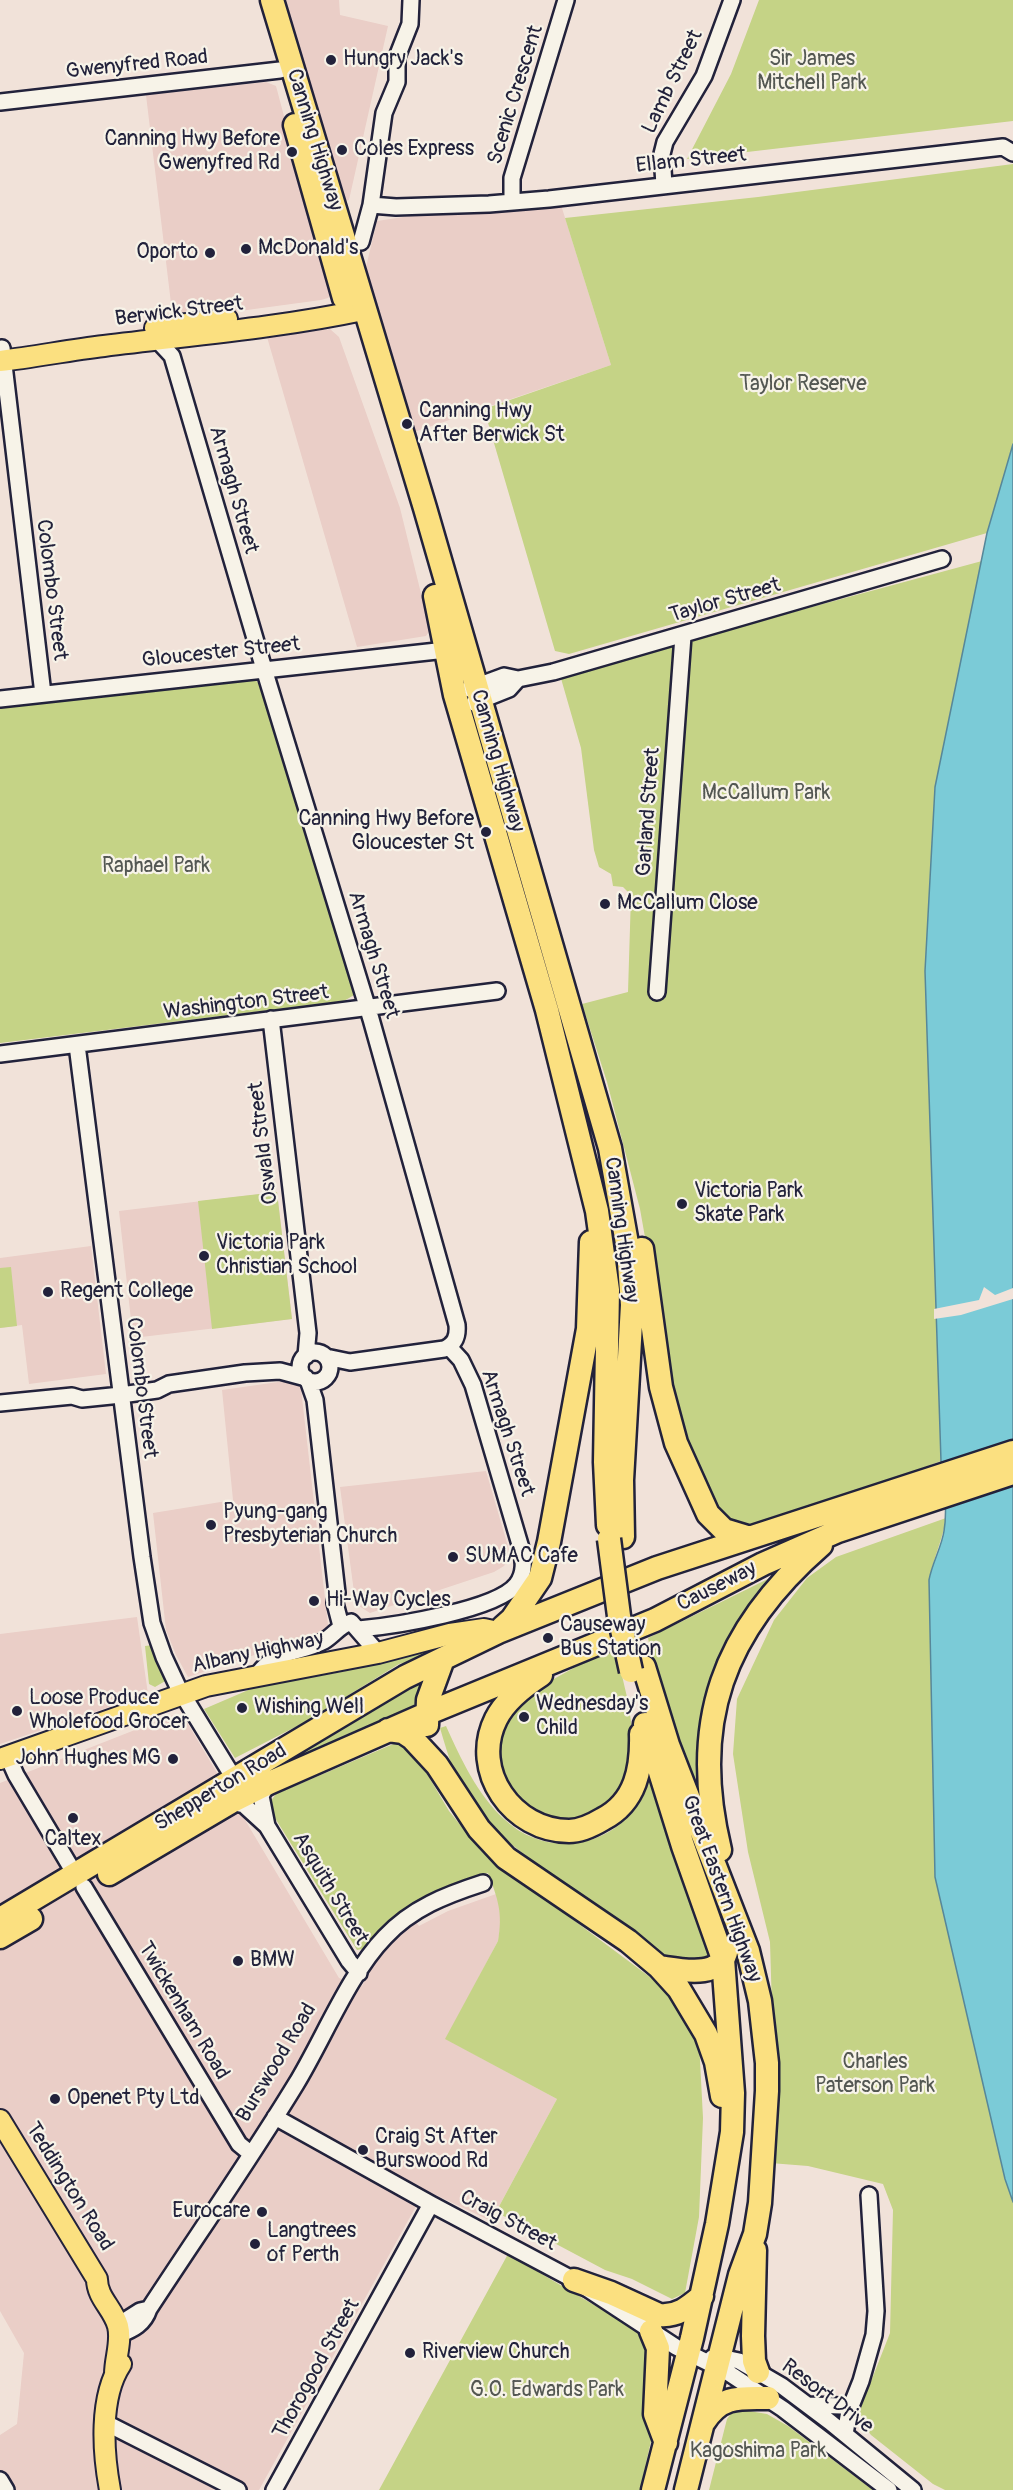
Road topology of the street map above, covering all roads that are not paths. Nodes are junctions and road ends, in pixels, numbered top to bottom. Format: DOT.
graph roads {
  1 [pos="258,0"];
  2 [pos="272,0"];
  3 [pos="566,0"];
  4 [pos="732,0"];
  5 [pos="413,3"];
  6 [pos="280,70"];
  7 [pos="0,102"];
  8 [pos="1013,153"];
  9 [pos="663,184"];
  10 [pos="512,202"];
  11 [pos="371,205"];
  12 [pos="361,243"];
  13 [pos="354,307"];
  14 [pos="176,347"];
  15 [pos="1,355"];
  16 [pos="942,559"];
  17 [pos="683,636"];
  18 [pos="446,650"];
  19 [pos="264,669"];
  20 [pos="43,694"];
  21 [pos="467,698"];
  22 [pos="0,699"];
  23 [pos="497,991"];
  24 [pos="657,992"];
  25 [pos="368,1008"];
  26 [pos="271,1019"];
  27 [pos="78,1045"];
  28 [pos="0,1054"];
  29 [pos="610,1148"];
  30 [pos="597,1211"];
  31 [pos="449,1347"];
  32 [pos="318,1363"];
  33 [pos="280,1371"];
  34 [pos="307,1379"];
  35 [pos="120,1390"];
  36 [pos="315,1400"];
  37 [pos="0,1403"];
  38 [pos="1013,1452"];
  39 [pos="1013,1473"];
  40 [pos="926,1490"];
  41 [pos="838,1530"];
  42 [pos="747,1537"];
  43 [pos="616,1538"];
  44 [pos="350,1626"];
  45 [pos="498,1632"];
  46 [pos="578,1652"];
  47 [pos="378,1653"];
  48 [pos="443,1659"];
  49 [pos="637,1669"];
  50 [pos="258,1674"];
  51 [pos="184,1695"];
  52 [pos="640,1708"];
  53 [pos="426,1714"];
  54 [pos="388,1730"];
  55 [pos="4,1758"];
  56 [pos="437,1765"];
  57 [pos="269,1783"];
  58 [pos="233,1791"];
  59 [pos="267,1826"];
  60 [pos="80,1882"];
  61 [pos="483,1883"];
  62 [pos="724,1892"];
  63 [pos="0,1919"];
  64 [pos="0,1937"];
  65 [pos="748,1951"];
  66 [pos="723,1959"];
  67 [pos="659,1967"];
  68 [pos="358,1973"];
  69 [pos="275,2117"];
  70 [pos="0,2120"];
  71 [pos="732,2132"];
  72 [pos="250,2153"];
  73 [pos="869,2195"];
  74 [pos="431,2204"];
  75 [pos="755,2234"];
  76 [pos="574,2280"];
  77 [pos="702,2296"];
  78 [pos="123,2327"];
  79 [pos="651,2331"];
  80 [pos="704,2361"];
  81 [pos="758,2372"];
  82 [pos="856,2391"];
  83 [pos="768,2398"];
  84 [pos="808,2405"];
  85 [pos="842,2406"];
  86 [pos="104,2422"];
  87 [pos="830,2422"];
  88 [pos="703,2424"];
  89 [pos="845,2434"];
  90 [pos="827,2442"];
  91 [pos="666,2443"];
  92 [pos="0,2480"];
  93 [pos="6,2490"];
  94 [pos="109,2490"];
  95 [pos="238,2490"];
  96 [pos="274,2490"];
  97 [pos="653,2490"];
  98 [pos="687,2490"];
  99 [pos="889,2490"];
  100 [pos="913,2490"];
  1 -- 6 [label="highway, Canning Highway"];
  2 -- 13 [label="highway, Canning Highway"];
  3 -- 10 [label="street, Scenic Crescent"];
  4 -- 9 [label="street, Lamb Street"];
  5 -- 11 [label="street"];
  6 -- 7 [label="street, Gwenyfred Road"];
  6 -- 13 [label="highway, Canning Highway"];
  8 -- 9 [label="street, Ellam Street"];
  9 -- 10 [label="street, Ellam Street"];
  10 -- 11 [label="street, Ellam Street"];
  11 -- 12 [label="street"];
  13 -- 14 [label="main road, Berwick Street"];
  13 -- 15 [label="main road, Berwick Street"];
  13 -- 18 [label="highway, Canning Highway"];
  13 -- 21 [label="highway, Canning Highway"];
  14 -- 15 [label="main road, Berwick Street"];
  14 -- 19 [label="street, Armagh Street"];
  15 -- 20 [label="street, Colombo Street"];
  16 -- 17 [label="street, Taylor Street"];
  17 -- 21 [label="street, Taylor Street"];
  17 -- 24 [label="street, Garland Street"];
  18 -- 19 [label="street, Gloucester Street"];
  18 -- 21 [label="highway, Canning Highway"];
  19 -- 20 [label="street, Gloucester Street"];
  19 -- 25 [label="street, Armagh Street"];
  20 -- 22 [label="street, Gloucester Street"];
  21 -- 29 [label="highway, Canning Highway"];
  21 -- 30 [label="highway, Canning Highway"];
  23 -- 25 [label="street, Washington Street"];
  25 -- 26 [label="street, Washington Street"];
  25 -- 31 [label="street, Armagh Street"];
  26 -- 27 [label="street, Washington Street"];
  26 -- 32 [label="street, Oswald Street"];
  27 -- 28 [label="street, Washington Street"];
  27 -- 35 [label="street, Colombo Street"];
  29 -- 42 [label="highway"];
  29 -- 43 [label="highway, Canning Highway"];
  30 -- 43 [label="highway, Canning Highway"];
  30 -- 45 [label="highway"];
  31 -- 32 [label="street"];
  31 -- 44 [label="street, Armagh Street"];
  32 -- 33 [label="street"];
  32 -- 34 [label="street"];
  32 -- 36 [label="street, Oswald Street"];
  33 -- 34 [label="street"];
  33 -- 35 [label="street"];
  34 -- 36 [label="street, Oswald Street"];
  35 -- 37 [label="street"];
  35 -- 51 [label="street, Colombo Street"];
  36 -- 44 [label="street, Oswald Street"];
  38 -- 40 [label="highway, Causeway"];
  39 -- 40 [label="highway, Causeway"];
  40 -- 41 [label="highway, Causeway"];
  40 -- 42 [label="highway, Causeway"];
  41 -- 46 [label="highway, Causeway"];
  41 -- 65 [label="highway"];
  42 -- 45 [label="highway, Causeway"];
  43 -- 49 [label="highway, Great Eastern Highway"];
  44 -- 47 [label="street"];
  44 -- 50 [label="street"];
  45 -- 47 [label="main road, Albany Highway"];
  45 -- 48 [label="highway, Causeway"];
  46 -- 52 [label="highway"];
  46 -- 53 [label="highway, Causeway"];
  47 -- 50 [label="main road, Albany Highway"];
  48 -- 53 [label="highway"];
  48 -- 58 [label="highway, Shepperton Road"];
  49 -- 52 [label="highway, Great Eastern Highway"];
  49 -- 62 [label="highway, Great Eastern Highway"];
  50 -- 51 [label="main road, Albany Highway"];
  51 -- 55 [label="main road, Albany Highway"];
  51 -- 58 [label="street, Asquith Street"];
  52 -- 66 [label="highway, Great Eastern Highway"];
  53 -- 54 [label="highway, Shepperton Road"];
  53 -- 56 [label="highway"];
  54 -- 56 [label="highway"];
  54 -- 57 [label="highway, Shepperton Road"];
  55 -- 60 [label="street, Twickenham Road"];
  56 -- 67 [label="highway"];
  57 -- 58 [label="highway, Shepperton Road"];
  57 -- 59 [label="street, Asquith Street"];
  58 -- 59 [label="street, Asquith Street"];
  58 -- 60 [label="highway, Shepperton Road"];
  59 -- 68 [label="street, Asquith Street"];
  60 -- 63 [label="highway, Shepperton Road"];
  60 -- 64 [label="highway, Shepperton Road"];
  60 -- 72 [label="street, Twickenham Road"];
  61 -- 68 [label="street, Burswood Road"];
  62 -- 65 [label="highway, Great Eastern Highway"];
  62 -- 66 [label="highway"];
  65 -- 75 [label="highway, Great Eastern Highway"];
  66 -- 67 [label="highway"];
  66 -- 71 [label="highway, Great Eastern Highway"];
  67 -- 71 [label="highway"];
  68 -- 69 [label="street, Burswood Road"];
  69 -- 72 [label="street, Burswood Road"];
  69 -- 74 [label="street, Craig Street"];
  70 -- 78 [label="main road, Teddington Road"];
  71 -- 77 [label="highway, Great Eastern Highway"];
  72 -- 78 [label="street, Burswood Road"];
  73 -- 82 [label="street"];
  74 -- 76 [label="street, Craig Street"];
  74 -- 96 [label="street, Thorogood Street"];
  75 -- 80 [label="highway, Great Eastern Highway"];
  75 -- 81 [label="highway"];
  76 -- 77 [label="highway"];
  76 -- 79 [label="street, Craig Street"];
  77 -- 80 [label="highway, Great Eastern Highway"];
  78 -- 86 [label="main road"];
  79 -- 80 [label="street, Craig Street"];
  79 -- 91 [label="highway"];
  80 -- 81 [label="street, Resort Drive"];
  80 -- 83 [label="street, Resort Drive"];
  80 -- 88 [label="highway, Great Eastern Highway"];
  80 -- 91 [label="highway, Great Eastern Highway"];
  81 -- 84 [label="street, Resort Drive"];
  82 -- 85 [label="street"];
  82 -- 89 [label="street"];
  83 -- 88 [label="highway"];
  83 -- 90 [label="street, Resort Drive"];
  84 -- 85 [label="street"];
  84 -- 87 [label="street, Resort Drive"];
  85 -- 87 [label="street"];
  86 -- 94 [label="main road"];
  86 -- 95 [label="street"];
  87 -- 89 [label="street, Resort Drive"];
  87 -- 90 [label="street"];
  88 -- 98 [label="highway, Great Eastern Highway"];
  89 -- 100 [label="street, Resort Drive"];
  90 -- 99 [label="street, Resort Drive"];
  91 -- 97 [label="highway, Great Eastern Highway"];
  92 -- 93 [label="street"];
}
